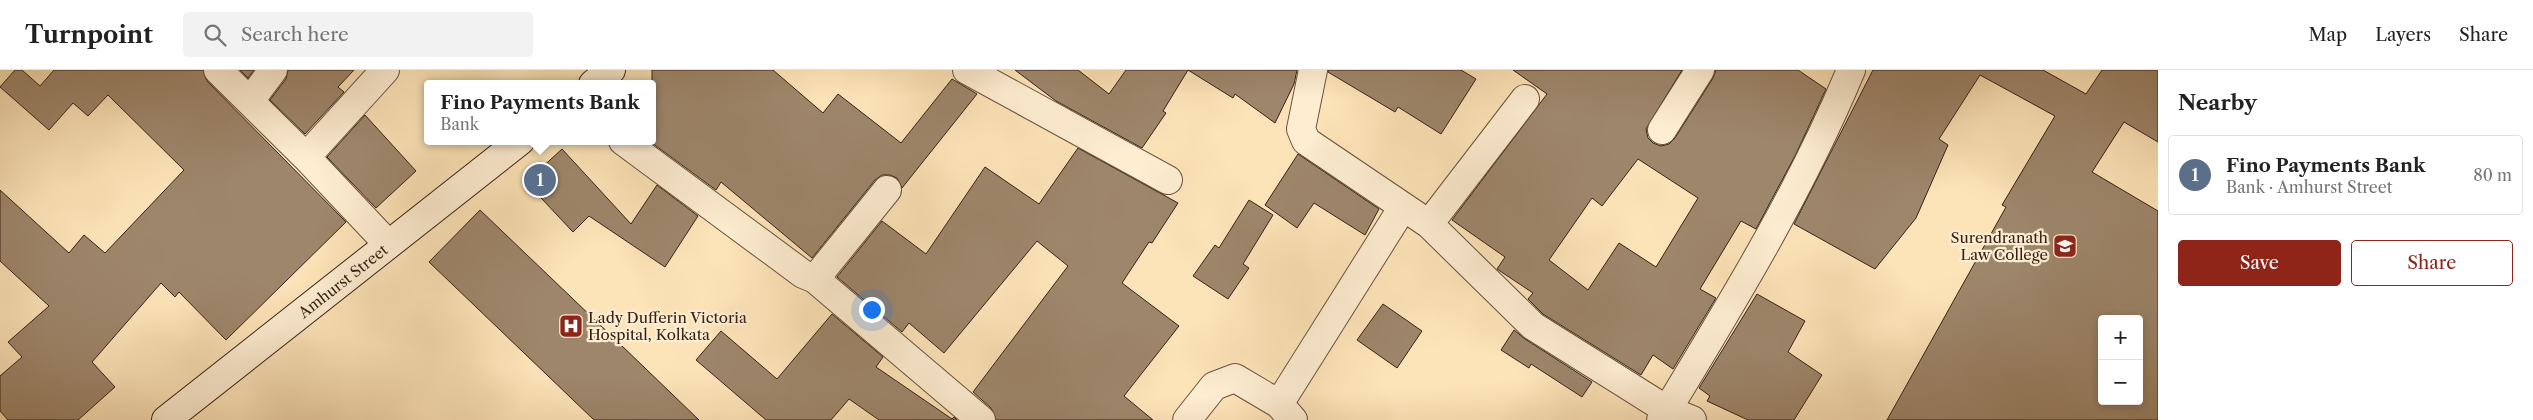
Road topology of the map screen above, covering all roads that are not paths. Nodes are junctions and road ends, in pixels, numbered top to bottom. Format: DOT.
graph roads {
  1 [pos="218,70"];
  2 [pos="273,70"];
  3 [pos="385,70"];
  4 [pos="610,70"];
  5 [pos="967,70"];
  6 [pos="1312,70"];
  7 [pos="1700,70"];
  8 [pos="1851,70"];
  9 [pos="598,80"];
  10 [pos="1525,99"];
  11 [pos="250,101"];
  12 [pos="1662,130"];
  13 [pos="515,145"];
  14 [pos="628,145"];
  15 [pos="306,157"];
  16 [pos="1168,180"];
  17 [pos="887,190"];
  18 [pos="1404,207"];
  19 [pos="1429,224"];
  20 [pos="388,244"];
  21 [pos="815,279"];
  22 [pos="1286,412"];
  23 [pos="1664,415"];
  24 [pos="166,420"];
  25 [pos="981,420"];
  26 [pos="1188,420"];
  27 [pos="1692,420"];
  1 -- 11 [label="street"];
  2 -- 11 [label="street"];
  3 -- 15 [label="street"];
  4 -- 9 [label="street"];
  5 -- 16 [label="street"];
  6 -- 18 [label="street"];
  7 -- 12 [label="street"];
  8 -- 23 [label="street"];
  10 -- 19 [label="street"];
  11 -- 15 [label="street"];
  13 -- 20 [label="street, Amhurst Street"];
  14 -- 21 [label="street"];
  15 -- 20 [label="street"];
  17 -- 21 [label="street"];
  18 -- 19 [label="street"];
  18 -- 22 [label="street"];
  19 -- 23 [label="street"];
  20 -- 24 [label="street, Amhurst Street"];
  21 -- 25 [label="street"];
  22 -- 26 [label="street"];
  23 -- 27 [label="street"];
}
